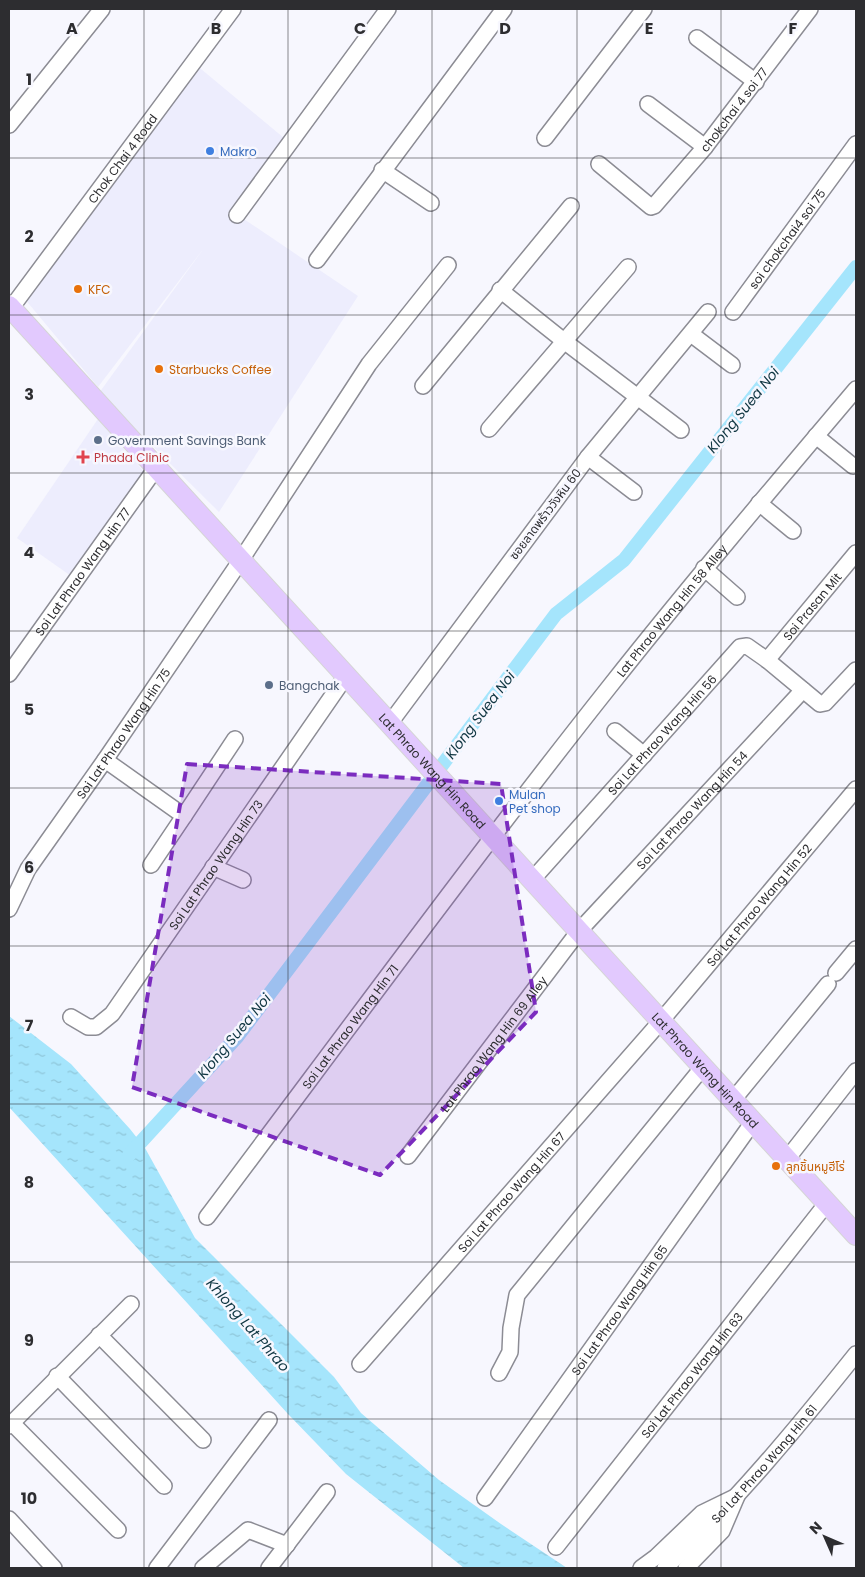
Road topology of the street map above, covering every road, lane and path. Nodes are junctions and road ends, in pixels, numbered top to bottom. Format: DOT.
graph roads {
  1 [pos="102,9"];
  2 [pos="233,9"];
  3 [pos="388,9"];
  4 [pos="504,9"];
  5 [pos="644,9"];
  6 [pos="810,9"];
  7 [pos="697,38"];
  8 [pos="756,82"];
  9 [pos="648,104"];
  10 [pos="9,125"];
  11 [pos="545,138"];
  12 [pos="856,144"];
  13 [pos="705,147"];
  14 [pos="599,164"];
  15 [pos="382,170"];
  16 [pos="431,203"];
  17 [pos="571,206"];
  18 [pos="237,215"];
  19 [pos="317,260"];
  20 [pos="448,265"];
  21 [pos="628,267"];
  22 [pos="500,290"];
  23 [pos="10,308"];
  24 [pos="708,312"];
  25 [pos="733,312"];
  26 [pos="691,334"];
  27 [pos="564,342"];
  28 [pos="732,364"];
  29 [pos="423,386"];
  30 [pos="856,389"];
  31 [pos="637,397"];
  32 [pos="489,429"];
  33 [pos="681,430"];
  34 [pos="816,436"];
  35 [pos="588,457"];
  36 [pos="853,466"];
  37 [pos="156,468"];
  38 [pos="634,492"];
  39 [pos="759,503"];
  40 [pos="793,531"];
  41 [pos="856,553"];
  42 [pos="241,560"];
  43 [pos="704,568"];
  44 [pos="736,596"];
  45 [pos="767,660"];
  46 [pos="11,666"];
  47 [pos="856,670"];
  48 [pos="346,676"];
  49 [pos="803,690"];
  50 [pos="390,723"];
  51 [pos="616,731"];
  52 [pos="235,739"];
  53 [pos="644,755"];
  54 [pos="105,760"];
  55 [pos="856,789"];
  56 [pos="184,816"];
  57 [pos="493,837"];
  58 [pos="151,865"];
  59 [pos="213,867"];
  60 [pos="243,880"];
  61 [pos="532,880"];
  62 [pos="9,909"];
  63 [pos="579,931"];
  64 [pos="856,949"];
  65 [pos="71,1016"];
  66 [pos="661,1021"];
  67 [pos="703,1067"];
  68 [pos="856,1071"];
  69 [pos="733,1100"];
  70 [pos="753,1122"];
  71 [pos="408,1156"];
  72 [pos="786,1159"];
  73 [pos="827,1203"];
  74 [pos="207,1217"];
  75 [pos="856,1235"];
  76 [pos="131,1304"];
  77 [pos="100,1335"];
  78 [pos="856,1354"];
  79 [pos="360,1364"];
  80 [pos="499,1373"];
  81 [pos="58,1376"];
  82 [pos="269,1420"];
  83 [pos="10,1424"];
  84 [pos="203,1440"];
  85 [pos="164,1486"];
  86 [pos="327,1492"];
  87 [pos="737,1496"];
  88 [pos="485,1498"];
  89 [pos="9,1519"];
  90 [pos="118,1530"];
  91 [pos="286,1545"];
  92 [pos="556,1547"];
  93 [pos="54,1568"];
  94 [pos="157,1568"];
  95 [pos="203,1568"];
  96 [pos="269,1568"];
  97 [pos="641,1568"];
  98 [pos="665,1568"];
  99 [pos="686,1568"];
  1 -- 10 [label="street"];
  2 -- 23 [label="street, Chok Chai 4 Road"];
  3 -- 18 [label="street"];
  4 -- 15 [label="street"];
  5 -- 11 [label="street"];
  6 -- 8 [label="street, chokchai 4 soi 77"];
  7 -- 8 [label="street"];
  8 -- 13 [label="street, chokchai 4 soi 77"];
  9 -- 13 [label="street"];
  12 -- 25 [label="street, soi chokchai4 soi 75"];
  13 -- 14 [label="street, chokchai 4 soi 77"];
  15 -- 16 [label="street"];
  15 -- 19 [label="street"];
  17 -- 22 [label="street"];
  20 -- 42 [label="street, Soi Lat Phrao Wang Hin 75"];
  21 -- 27 [label="street"];
  22 -- 27 [label="street"];
  22 -- 29 [label="street"];
  23 -- 37 [label="main road, Lat Phrao Wang Hin Road"];
  24 -- 26 [label="street, ซอยลาดพร้าววังหิน 60"];
  26 -- 28 [label="street"];
  26 -- 31 [label="street, ซอยลาดพร้าววังหิน 60"];
  27 -- 31 [label="street"];
  27 -- 32 [label="street"];
  30 -- 34 [label="street, Lat Phrao Wang Hin 58 Alley"];
  31 -- 33 [label="street"];
  31 -- 35 [label="street, ซอยลาดพร้าววังหิน 60"];
  34 -- 36 [label="street"];
  34 -- 39 [label="street, Lat Phrao Wang Hin 58 Alley"];
  35 -- 38 [label="street"];
  35 -- 50 [label="street, ซอยลาดพร้าววังหิน 60"];
  37 -- 42 [label="main road, Lat Phrao Wang Hin Road"];
  37 -- 46 [label="street, Soi Lat Phrao Wang Hin 77"];
  39 -- 40 [label="street"];
  39 -- 43 [label="street, Lat Phrao Wang Hin 58 Alley"];
  41 -- 45 [label="street, Soi Prasan Mit"];
  42 -- 48 [label="main road, Lat Phrao Wang Hin Road"];
  42 -- 54 [label="street, Soi Lat Phrao Wang Hin 75"];
  43 -- 44 [label="street"];
  43 -- 57 [label="street, Lat Phrao Wang Hin 58 Alley"];
  45 -- 49 [label="street, Soi Lat Phrao Wang Hin 56"];
  45 -- 53 [label="street, Soi Lat Phrao Wang Hin 56"];
  47 -- 49 [label="street, Soi Lat Phrao Wang Hin 56"];
  48 -- 50 [label="main road, Lat Phrao Wang Hin Road"];
  48 -- 59 [label="street, Soi Lat Phrao Wang Hin 73"];
  49 -- 63 [label="street, Soi Lat Phrao Wang Hin 54"];
  50 -- 57 [label="main road, Lat Phrao Wang Hin Road"];
  51 -- 53 [label="street"];
  52 -- 56 [label="street"];
  53 -- 61 [label="street, Soi Lat Phrao Wang Hin 56"];
  54 -- 56 [label="street"];
  54 -- 62 [label="street, Soi Lat Phrao Wang Hin 75"];
  55 -- 66 [label="street, Soi Lat Phrao Wang Hin 52"];
  56 -- 58 [label="street"];
  57 -- 61 [label="main road, Lat Phrao Wang Hin Road"];
  57 -- 74 [label="street, Soi Lat Phrao Wang Hin 71"];
  59 -- 60 [label="street"];
  59 -- 65 [label="street, Soi Lat Phrao Wang Hin 73"];
  61 -- 63 [label="main road, Lat Phrao Wang Hin Road"];
  63 -- 66 [label="main road, Lat Phrao Wang Hin Road"];
  63 -- 71 [label="street, Lat Phrao Wang Hin 69 Alley"];
  64 -- 69 [label="street"];
  66 -- 67 [label="main road, Lat Phrao Wang Hin Road"];
  66 -- 79 [label="street, Soi Lat Phrao Wang Hin 67"];
  67 -- 69 [label="main road, Lat Phrao Wang Hin Road"];
  67 -- 80 [label="street"];
  68 -- 72 [label="street"];
  69 -- 70 [label="main road, Lat Phrao Wang Hin Road"];
  70 -- 72 [label="main road, Lat Phrao Wang Hin Road"];
  70 -- 88 [label="street, Soi Lat Phrao Wang Hin 65"];
  72 -- 73 [label="main road, Lat Phrao Wang Hin Road"];
  73 -- 75 [label="main road, Lat Phrao Wang Hin Road"];
  73 -- 92 [label="street, Soi Lat Phrao Wang Hin 63"];
  76 -- 77 [label="street"];
  77 -- 81 [label="street"];
  77 -- 84 [label="street"];
  78 -- 87 [label="street, Soi Lat Phrao Wang Hin 61"];
  81 -- 83 [label="street"];
  81 -- 85 [label="street"];
  82 -- 94 [label="street"];
  83 -- 90 [label="street"];
  86 -- 91 [label="street"];
  87 -- 97 [label="street"];
  87 -- 98 [label="street, Soi Lat Phrao Wang Hin 61"];
  87 -- 99 [label="street"];
  89 -- 93 [label="street"];
  91 -- 95 [label="street"];
  91 -- 96 [label="street"];
}
